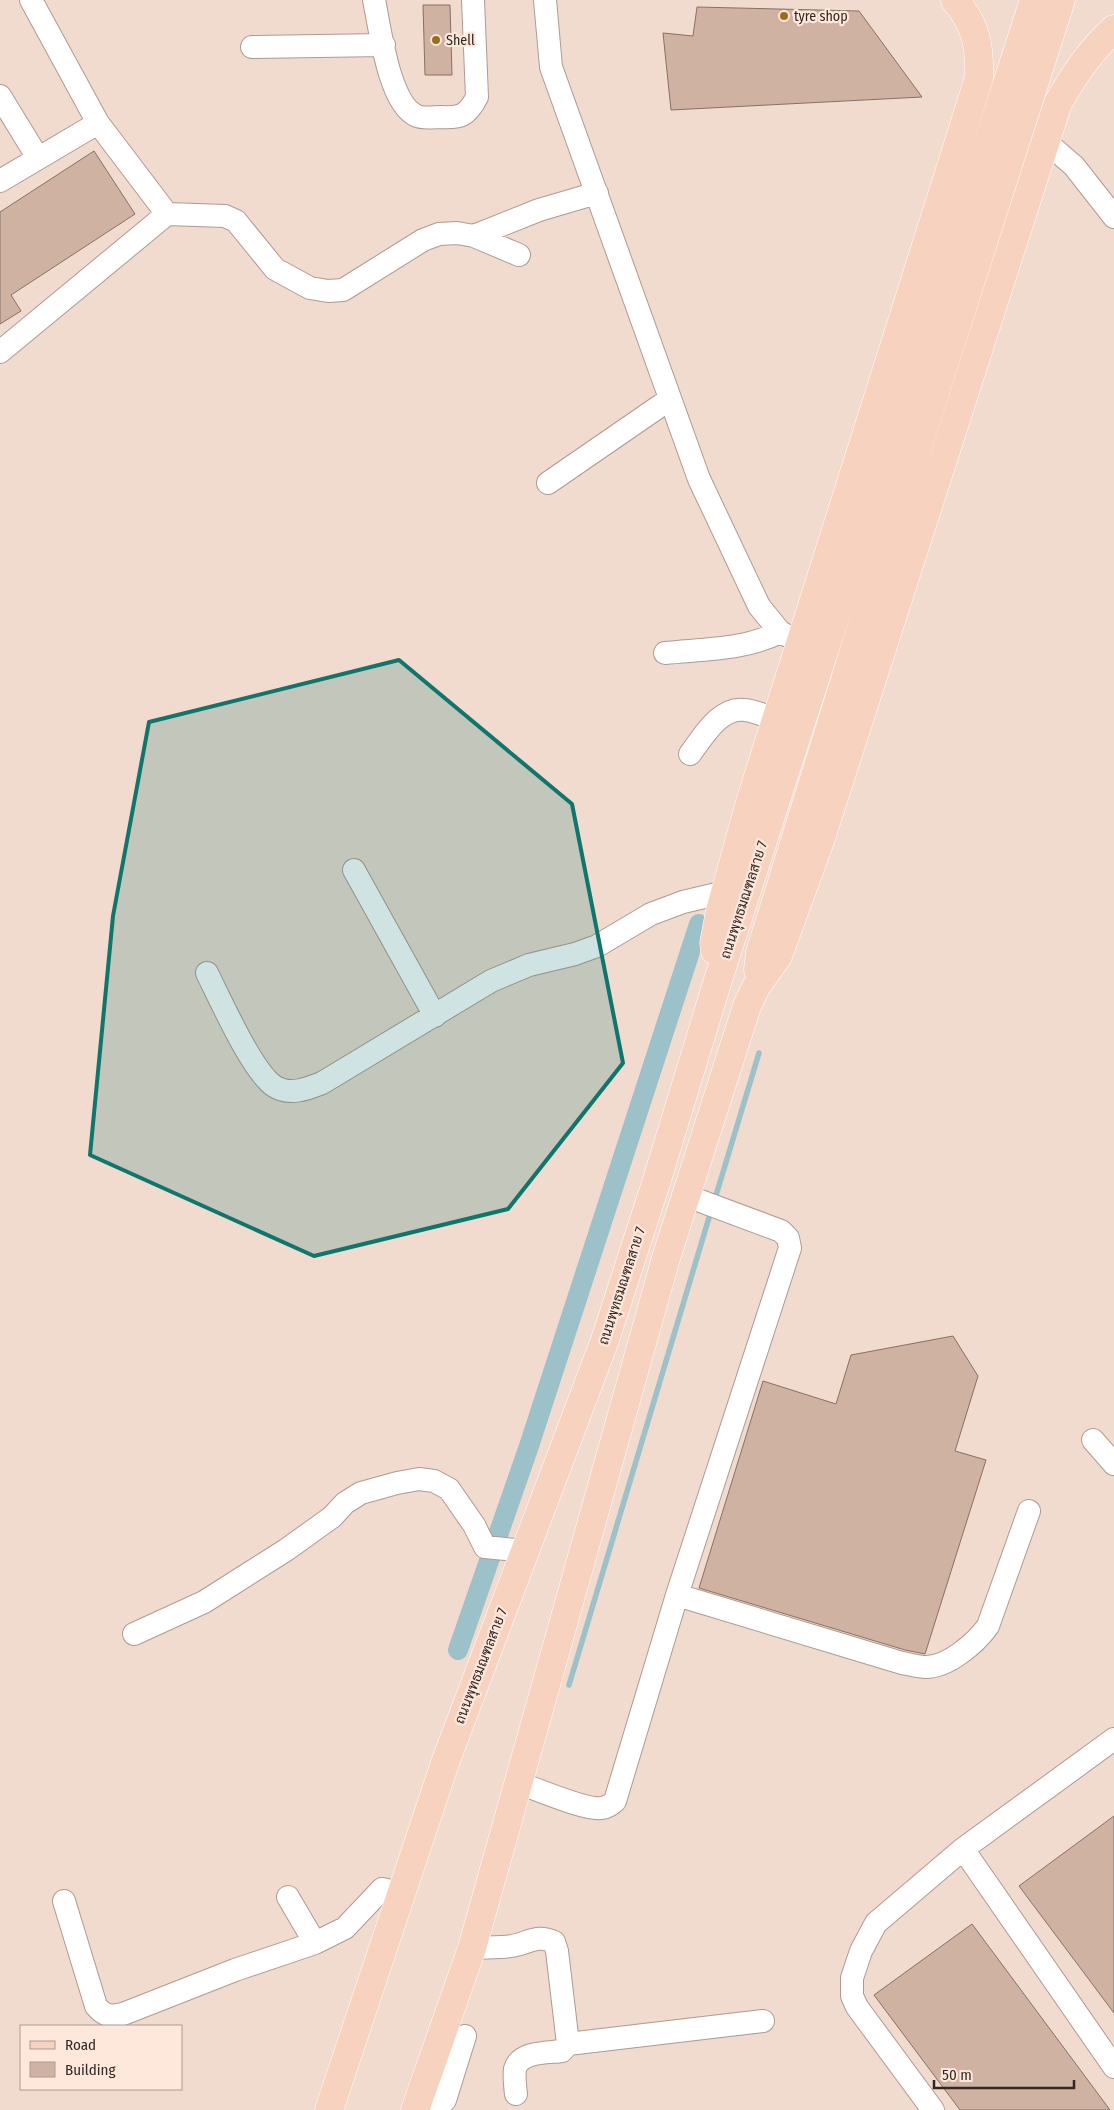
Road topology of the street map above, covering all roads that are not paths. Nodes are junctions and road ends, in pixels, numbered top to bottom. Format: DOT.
graph roads {
  1 [pos="31,0"];
  2 [pos="374,0"];
  3 [pos="474,0"];
  4 [pos="545,0"];
  5 [pos="955,0"];
  6 [pos="1034,0"];
  7 [pos="1060,0"];
  8 [pos="1114,29"];
  9 [pos="384,45"];
  10 [pos="252,47"];
  11 [pos="0,96"];
  12 [pos="98,123"];
  13 [pos="1045,141"];
  14 [pos="38,158"];
  15 [pos="0,181"];
  16 [pos="596,193"];
  17 [pos="167,214"];
  18 [pos="1114,217"];
  19 [pos="474,236"];
  20 [pos="519,255"];
  21 [pos="0,352"];
  22 [pos="670,399"];
  23 [pos="901,457"];
  24 [pos="548,483"];
  25 [pos="790,637"];
  26 [pos="666,653"];
  27 [pos="775,719"];
  28 [pos="690,754"];
  29 [pos="354,870"];
  30 [pos="725,892"];
  31 [pos="207,972"];
  32 [pos="718,980"];
  33 [pos="756,987"];
  34 [pos="435,1016"];
  35 [pos="687,1196"];
  36 [pos="1093,1440"];
  37 [pos="1114,1464"];
  38 [pos="1029,1511"];
  39 [pos="526,1552"];
  40 [pos="677,1595"];
  41 [pos="134,1634"];
  42 [pos="1114,1739"];
  43 [pos="519,1783"];
  44 [pos="963,1849"];
  45 [pos="402,1893"];
  46 [pos="288,1897"];
  47 [pos="64,1901"];
  48 [pos="315,1944"];
  49 [pos="472,1948"];
  50 [pos="763,2021"];
  51 [pos="465,2036"];
  52 [pos="568,2044"];
  53 [pos="1114,2067"];
  54 [pos="516,2094"];
  55 [pos="430,2105"];
  56 [pos="328,2110"];
  57 [pos="933,2110"];
  1 -- 12 [label="street"];
  2 -- 9 [label="street"];
  3 -- 9 [label="street"];
  4 -- 16 [label="street"];
  5 -- 25 [label="main road"];
  6 -- 23 [label="main road"];
  7 -- 23 [label="main road"];
  8 -- 13 [label="main road"];
  9 -- 10 [label="street"];
  11 -- 14 [label="street"];
  12 -- 14 [label="street"];
  12 -- 17 [label="street"];
  13 -- 18 [label="street"];
  13 -- 33 [label="main road"];
  14 -- 15 [label="street"];
  16 -- 19 [label="street"];
  16 -- 22 [label="street"];
  17 -- 19 [label="street"];
  17 -- 21 [label="street"];
  19 -- 20 [label="street"];
  22 -- 24 [label="street"];
  22 -- 25 [label="street"];
  23 -- 32 [label="main road, ถนนพุทธมณฑลสาย 7"];
  23 -- 33 [label="main road"];
  25 -- 26 [label="street"];
  25 -- 27 [label="main road"];
  27 -- 28 [label="street"];
  27 -- 30 [label="main road"];
  29 -- 34 [label="street"];
  30 -- 32 [label="main road"];
  30 -- 34 [label="street"];
  31 -- 34 [label="street"];
  32 -- 39 [label="main road, ถนนพุทธมณฑลสาย 7"];
  33 -- 35 [label="main road"];
  35 -- 40 [label="street"];
  35 -- 43 [label="main road"];
  36 -- 37 [label="street"];
  38 -- 40 [label="street"];
  39 -- 41 [label="street"];
  39 -- 45 [label="main road, ถนนพุทธมณฑลสาย 7"];
  40 -- 43 [label="street"];
  42 -- 44 [label="street"];
  43 -- 49 [label="main road"];
  44 -- 53 [label="street"];
  44 -- 57 [label="street"];
  45 -- 48 [label="street"];
  45 -- 56 [label="main road, ถนนพุทธมณฑลสาย 7"];
  46 -- 48 [label="street"];
  47 -- 48 [label="street"];
  49 -- 52 [label="street"];
  49 -- 55 [label="main road"];
  50 -- 52 [label="street"];
  51 -- 55 [label="street"];
  52 -- 54 [label="street"];
}
